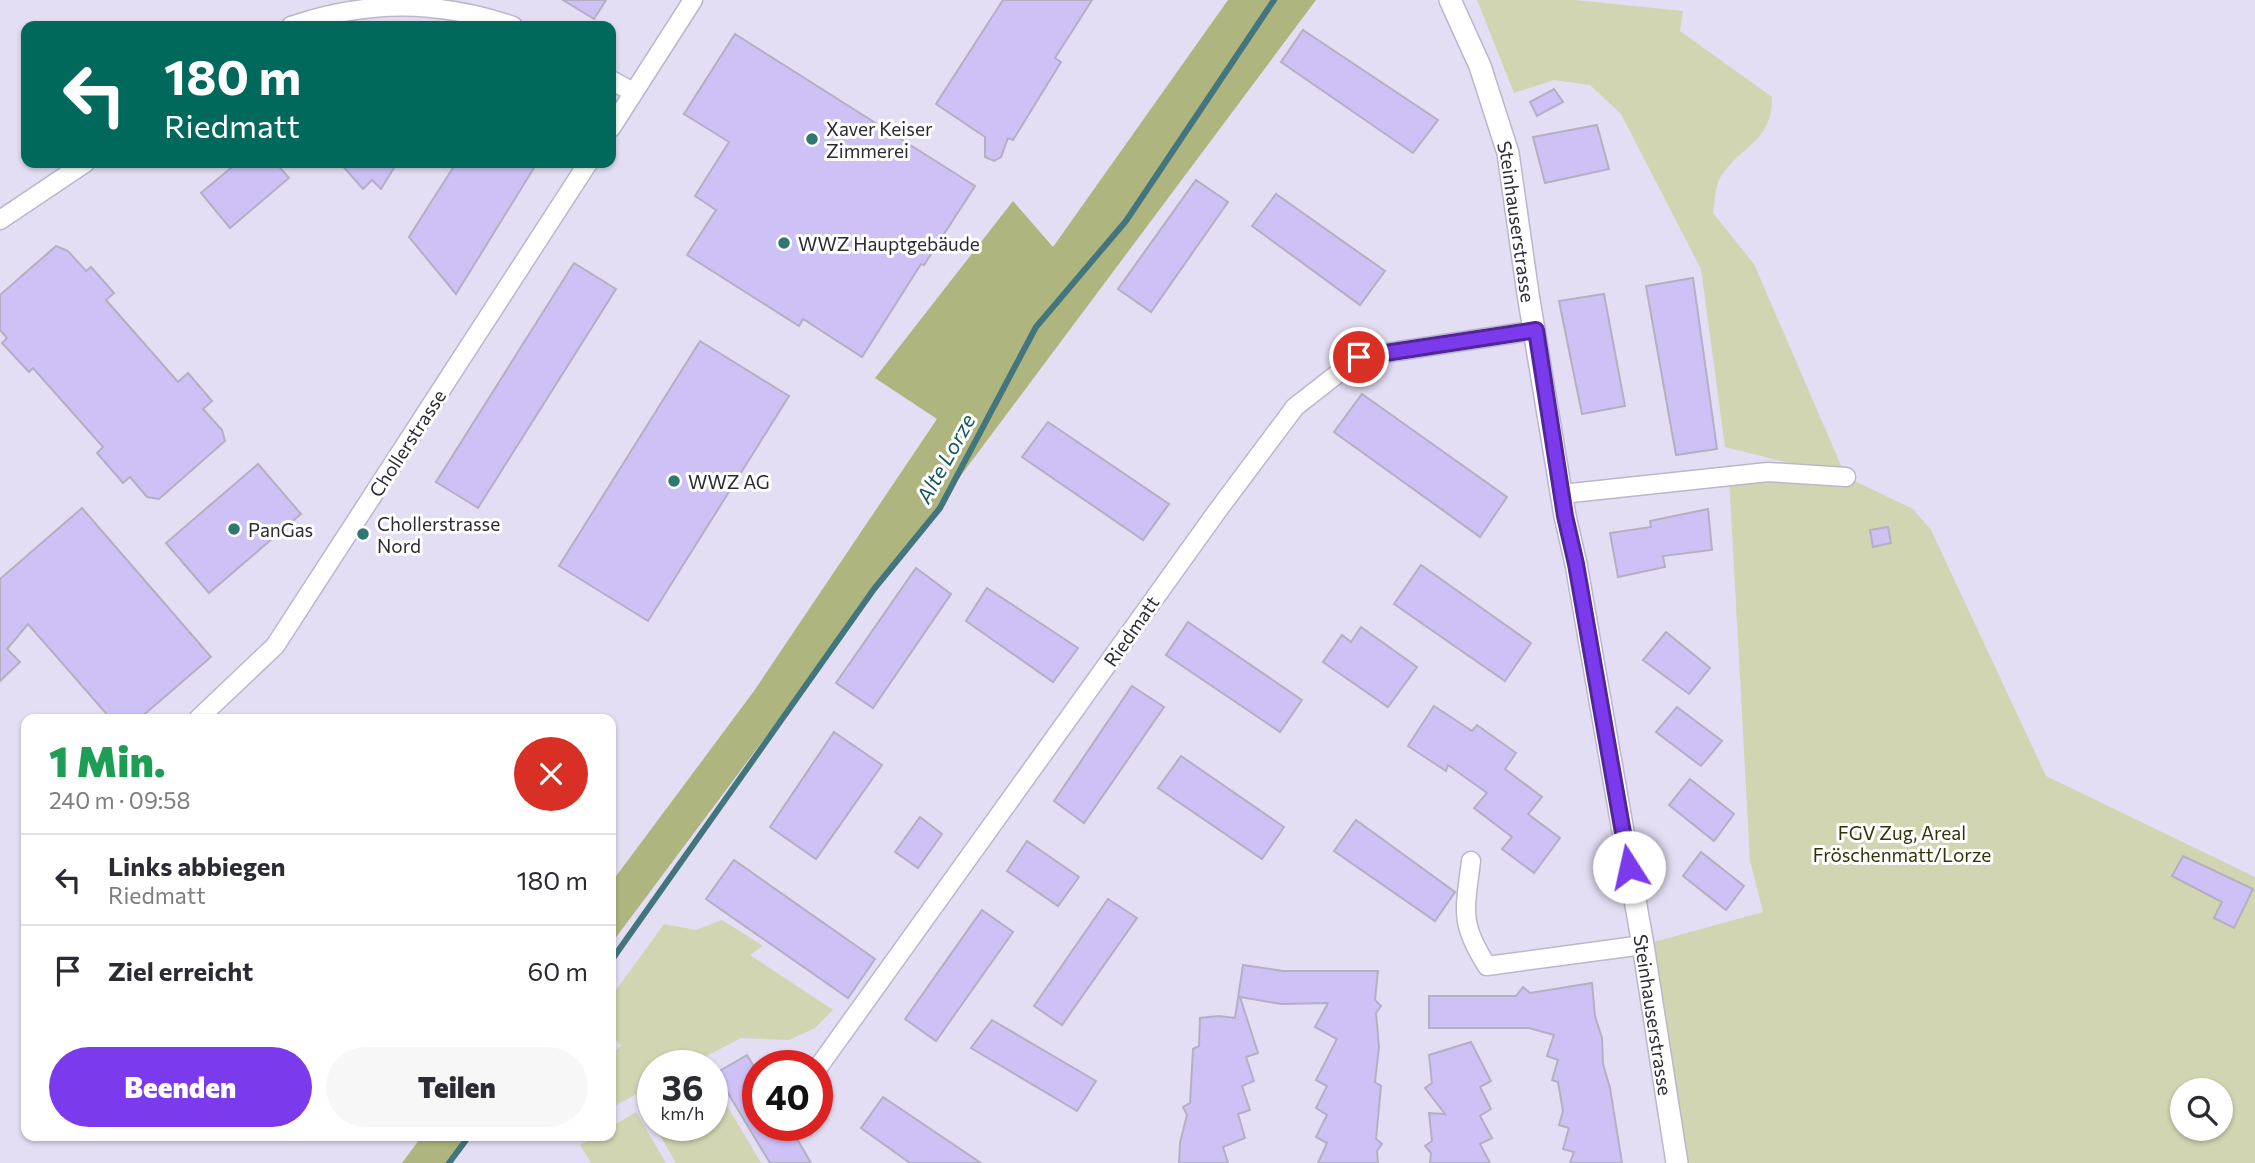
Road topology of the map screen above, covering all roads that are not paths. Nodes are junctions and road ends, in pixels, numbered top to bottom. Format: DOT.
graph roads {
  1 [pos="693,0"];
  2 [pos="1450,0"];
  3 [pos="313,8"];
  4 [pos="297,21"];
  5 [pos="501,21"];
  6 [pos="616,83"];
  7 [pos="633,93"];
  8 [pos="616,120"];
  9 [pos="78,168"];
  10 [pos="585,168"];
  11 [pos="0,220"];
  12 [pos="1536,330"];
  13 [pos="1846,477"];
  14 [pos="1562,494"];
  15 [pos="213,714"];
  16 [pos="1471,861"];
  17 [pos="1643,945"];
  18 [pos="831,1050"];
  19 [pos="1676,1163"];
  1 -- 7 [label="street"];
  2 -- 12 [label="street, Steinhauserstrasse"];
  3 -- 4 [label="street"];
  3 -- 5 [label="street"];
  6 -- 7 [label="street"];
  7 -- 8 [label="street"];
  9 -- 11 [label="street"];
  10 -- 15 [label="street, Chollerstrasse"];
  12 -- 14 [label="street, Steinhauserstrasse"];
  12 -- 18 [label="street, Riedmatt"];
  13 -- 14 [label="street"];
  14 -- 17 [label="street, Steinhauserstrasse"];
  16 -- 17 [label="street"];
  17 -- 19 [label="street, Steinhauserstrasse"];
}
